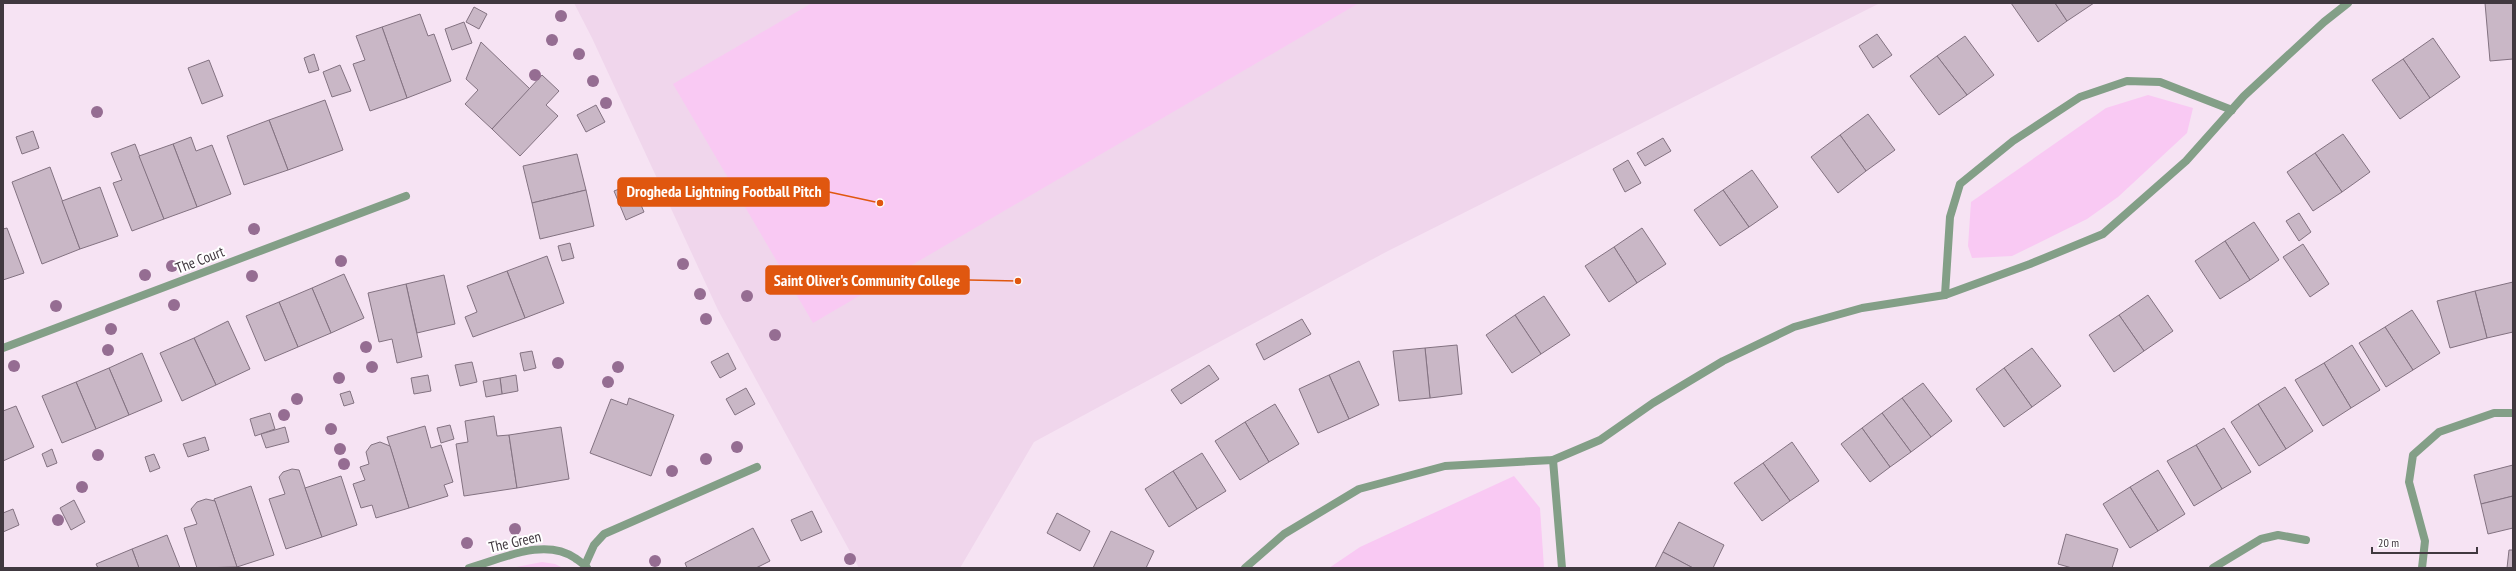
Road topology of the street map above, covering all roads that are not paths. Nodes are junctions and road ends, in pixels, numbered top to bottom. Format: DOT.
graph roads {
  1 [pos="2348,3"];
  2 [pos="2232,110"];
  3 [pos="406,196"];
  4 [pos="1945,295"];
  5 [pos="3,348"];
  6 [pos="2513,413"];
  7 [pos="1553,460"];
  8 [pos="757,467"];
  9 [pos="2306,540"];
  10 [pos="586,567"];
  11 [pos="469,568"];
  12 [pos="1245,568"];
  13 [pos="1562,568"];
  14 [pos="2213,568"];
  15 [pos="2422,568"];
  1 -- 2 [label="street"];
  2 -- 4 [label="street"];
  2 -- 4 [label="street"];
  3 -- 5 [label="street, The Court"];
  4 -- 7 [label="street"];
  6 -- 15 [label="street"];
  7 -- 12 [label="street"];
  7 -- 13 [label="street"];
  8 -- 10 [label="street"];
  9 -- 14 [label="street"];
  10 -- 11 [label="street, The Green"];
}
